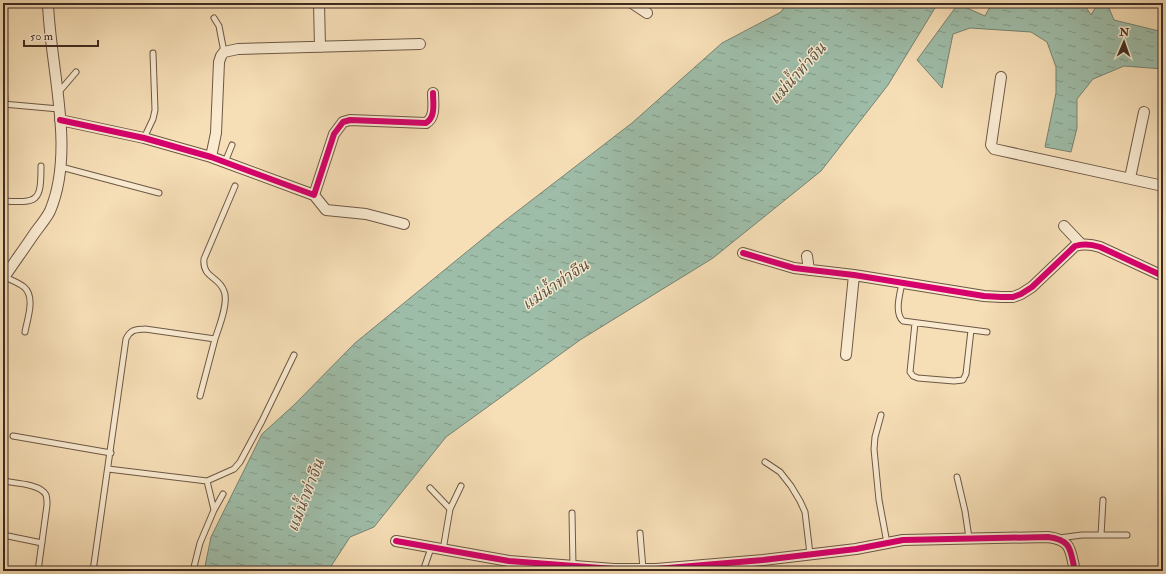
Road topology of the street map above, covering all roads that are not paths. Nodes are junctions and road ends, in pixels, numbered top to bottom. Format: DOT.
graph roads {
  1 [pos="48,3"];
  2 [pos="319,3"];
  3 [pos="632,3"];
  4 [pos="647,13"];
  5 [pos="214,18"];
  6 [pos="420,44"];
  7 [pos="320,47"];
  8 [pos="224,52"];
  9 [pos="153,53"];
  10 [pos="4,60"];
  11 [pos="76,72"];
  12 [pos="1001,77"];
  13 [pos="433,93"];
  14 [pos="57,94"];
  15 [pos="4,104"];
  16 [pos="1144,112"];
  17 [pos="60,114"];
  18 [pos="144,138"];
  19 [pos="232,144"];
  20 [pos="211,157"];
  21 [pos="225,162"];
  22 [pos="41,166"];
  23 [pos="61,167"];
  24 [pos="1130,178"];
  25 [pos="235,186"];
  26 [pos="1163,186"];
  27 [pos="159,192"];
  28 [pos="314,196"];
  29 [pos="3,201"];
  30 [pos="404,224"];
  31 [pos="1064,226"];
  32 [pos="1081,244"];
  33 [pos="743,253"];
  34 [pos="807,256"];
  35 [pos="809,270"];
  36 [pos="854,275"];
  37 [pos="1163,276"];
  38 [pos="4,278"];
  39 [pos="902,283"];
  40 [pos="915,323"];
  41 [pos="972,330"];
  42 [pos="25,332"];
  43 [pos="987,332"];
  44 [pos="215,339"];
  45 [pos="294,355"];
  46 [pos="846,356"];
  47 [pos="200,396"];
  48 [pos="881,415"];
  49 [pos="13,436"];
  50 [pos="111,453"];
  51 [pos="765,462"];
  52 [pos="108,469"];
  53 [pos="957,477"];
  54 [pos="3,481"];
  55 [pos="207,481"];
  56 [pos="462,486"];
  57 [pos="430,488"];
  58 [pos="223,494"];
  59 [pos="1103,500"];
  60 [pos="450,509"];
  61 [pos="214,510"];
  62 [pos="572,513"];
  63 [pos="640,533"];
  64 [pos="3,535"];
  65 [pos="1101,535"];
  66 [pos="1127,535"];
  67 [pos="969,538"];
  68 [pos="1058,538"];
  69 [pos="396,541"];
  70 [pos="42,543"];
  71 [pos="887,543"];
  72 [pos="431,548"];
  73 [pos="443,550"];
  74 [pos="810,554"];
  75 [pos="573,566"];
  76 [pos="643,568"];
  77 [pos="38,571"];
  78 [pos="93,571"];
  79 [pos="193,571"];
  80 [pos="423,571"];
  81 [pos="1075,571"];
  1 -- 14 [label="street"];
  2 -- 7 [label="street"];
  3 -- 4 [label="street"];
  5 -- 8 [label="lane"];
  6 -- 7 [label="street"];
  7 -- 8 [label="street"];
  8 -- 20 [label="street"];
  9 -- 18 [label="lane"];
  10 -- 15 [label="lane"];
  11 -- 14 [label="lane"];
  12 -- 24 [label="street"];
  13 -- 28 [label="street"];
  14 -- 17 [label="street"];
  15 -- 17 [label="lane"];
  16 -- 24 [label="street"];
  17 -- 18 [label="street"];
  17 -- 23 [label="street"];
  18 -- 20 [label="street"];
  19 -- 21 [label="lane"];
  20 -- 21 [label="street"];
  21 -- 28 [label="street"];
  22 -- 29 [label="lane"];
  23 -- 27 [label="lane"];
  23 -- 38 [label="street"];
  24 -- 26 [label="street"];
  25 -- 44 [label="lane"];
  28 -- 30 [label="street"];
  31 -- 32 [label="street"];
  32 -- 37 [label="street"];
  32 -- 39 [label="street"];
  33 -- 35 [label="street"];
  34 -- 35 [label="street"];
  35 -- 36 [label="street"];
  36 -- 39 [label="street"];
  36 -- 46 [label="street"];
  38 -- 42 [label="lane"];
  39 -- 40 [label="lane"];
  40 -- 41 [label="lane"];
  40 -- 41 [label="lane"];
  41 -- 43 [label="lane"];
  44 -- 47 [label="lane"];
  44 -- 50 [label="lane"];
  45 -- 55 [label="lane"];
  48 -- 71 [label="lane"];
  49 -- 50 [label="lane"];
  50 -- 52 [label="lane"];
  51 -- 74 [label="lane"];
  52 -- 55 [label="lane"];
  52 -- 78 [label="lane"];
  53 -- 67 [label="lane"];
  54 -- 70 [label="lane"];
  55 -- 61 [label="lane"];
  56 -- 60 [label="lane"];
  57 -- 60 [label="lane"];
  58 -- 61 [label="lane"];
  59 -- 65 [label="lane"];
  60 -- 73 [label="lane"];
  61 -- 79 [label="lane"];
  62 -- 75 [label="lane"];
  63 -- 76 [label="lane"];
  64 -- 70 [label="lane"];
  65 -- 66 [label="lane"];
  65 -- 68 [label="lane"];
  67 -- 68 [label="street"];
  67 -- 71 [label="street"];
  68 -- 81 [label="street"];
  69 -- 72 [label="street"];
  70 -- 77 [label="lane"];
  71 -- 74 [label="street"];
  72 -- 73 [label="street"];
  72 -- 80 [label="lane"];
  73 -- 75 [label="street"];
  74 -- 76 [label="street"];
  75 -- 76 [label="street"];
}
